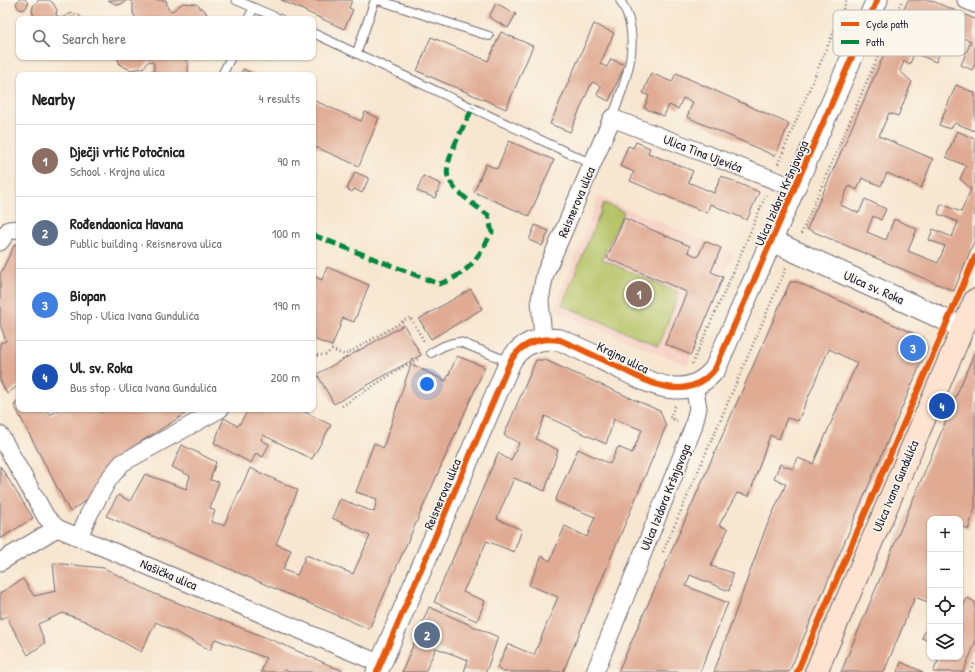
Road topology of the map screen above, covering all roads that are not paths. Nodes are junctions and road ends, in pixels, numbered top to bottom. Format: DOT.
graph roads {
  1 [pos="236,0"];
  2 [pos="375,0"];
  3 [pos="378,0"];
  4 [pos="877,0"];
  5 [pos="966,0"];
  6 [pos="622,1"];
  7 [pos="975,4"];
  8 [pos="254,8"];
  9 [pos="873,10"];
  10 [pos="250,16"];
  11 [pos="273,16"];
  12 [pos="316,34"];
  13 [pos="489,36"];
  14 [pos="357,52"];
  15 [pos="853,56"];
  16 [pos="230,60"];
  17 [pos="224,72"];
  18 [pos="612,118"];
  19 [pos="592,164"];
  20 [pos="795,188"];
  21 [pos="16,229"];
  22 [pos="772,241"];
  23 [pos="0,242"];
  24 [pos="975,300"];
  25 [pos="969,331"];
  26 [pos="543,339"];
  27 [pos="431,353"];
  28 [pos="510,362"];
  29 [pos="688,386"];
  30 [pos="215,412"];
  31 [pos="0,435"];
  32 [pos="57,528"];
  33 [pos="79,537"];
  34 [pos="0,562"];
  35 [pos="379,668"];
  36 [pos="595,672"];
  37 [pos="816,672"];
  1 -- 8 [label="lane"];
  2 -- 14 [label="lane"];
  3 -- 13 [label="lane"];
  4 -- 9 [label="street, Ulica Izidora Kršnjavoga"];
  5 -- 7 [label="street"];
  6 -- 18 [label="lane"];
  8 -- 10 [label="lane"];
  8 -- 11 [label="lane"];
  12 -- 14 [label="lane"];
  14 -- 19 [label="lane"];
  15 -- 20 [label="street, Ulica Izidora Kršnjavoga"];
  16 -- 17 [label="lane"];
  18 -- 19 [label="street, Reisnerova ulica"];
  18 -- 20 [label="street, Ulica Tina Ujevića"];
  19 -- 26 [label="street, Reisnerova ulica"];
  20 -- 22 [label="street, Ulica Izidora Kršnjavoga"];
  21 -- 23 [label="street"];
  22 -- 25 [label="street, Ulica sv. Roka"];
  22 -- 29 [label="street, Ulica Izidora Kršnjavoga"];
  24 -- 25 [label="main road, Ulica Ivana Gundulića"];
  25 -- 37 [label="main road, Ulica Ivana Gundulića"];
  26 -- 28 [label="street, Reisnerova ulica"];
  26 -- 29 [label="street, Krajna ulica"];
  27 -- 28 [label="lane"];
  28 -- 35 [label="street, Reisnerova ulica"];
  29 -- 36 [label="street, Ulica Izidora Kršnjavoga"];
  30 -- 33 [label="street"];
  31 -- 32 [label="street, Našička ulica"];
  32 -- 33 [label="street, Našička ulica"];
  32 -- 34 [label="street"];
  33 -- 35 [label="street, Našička ulica"];
}
